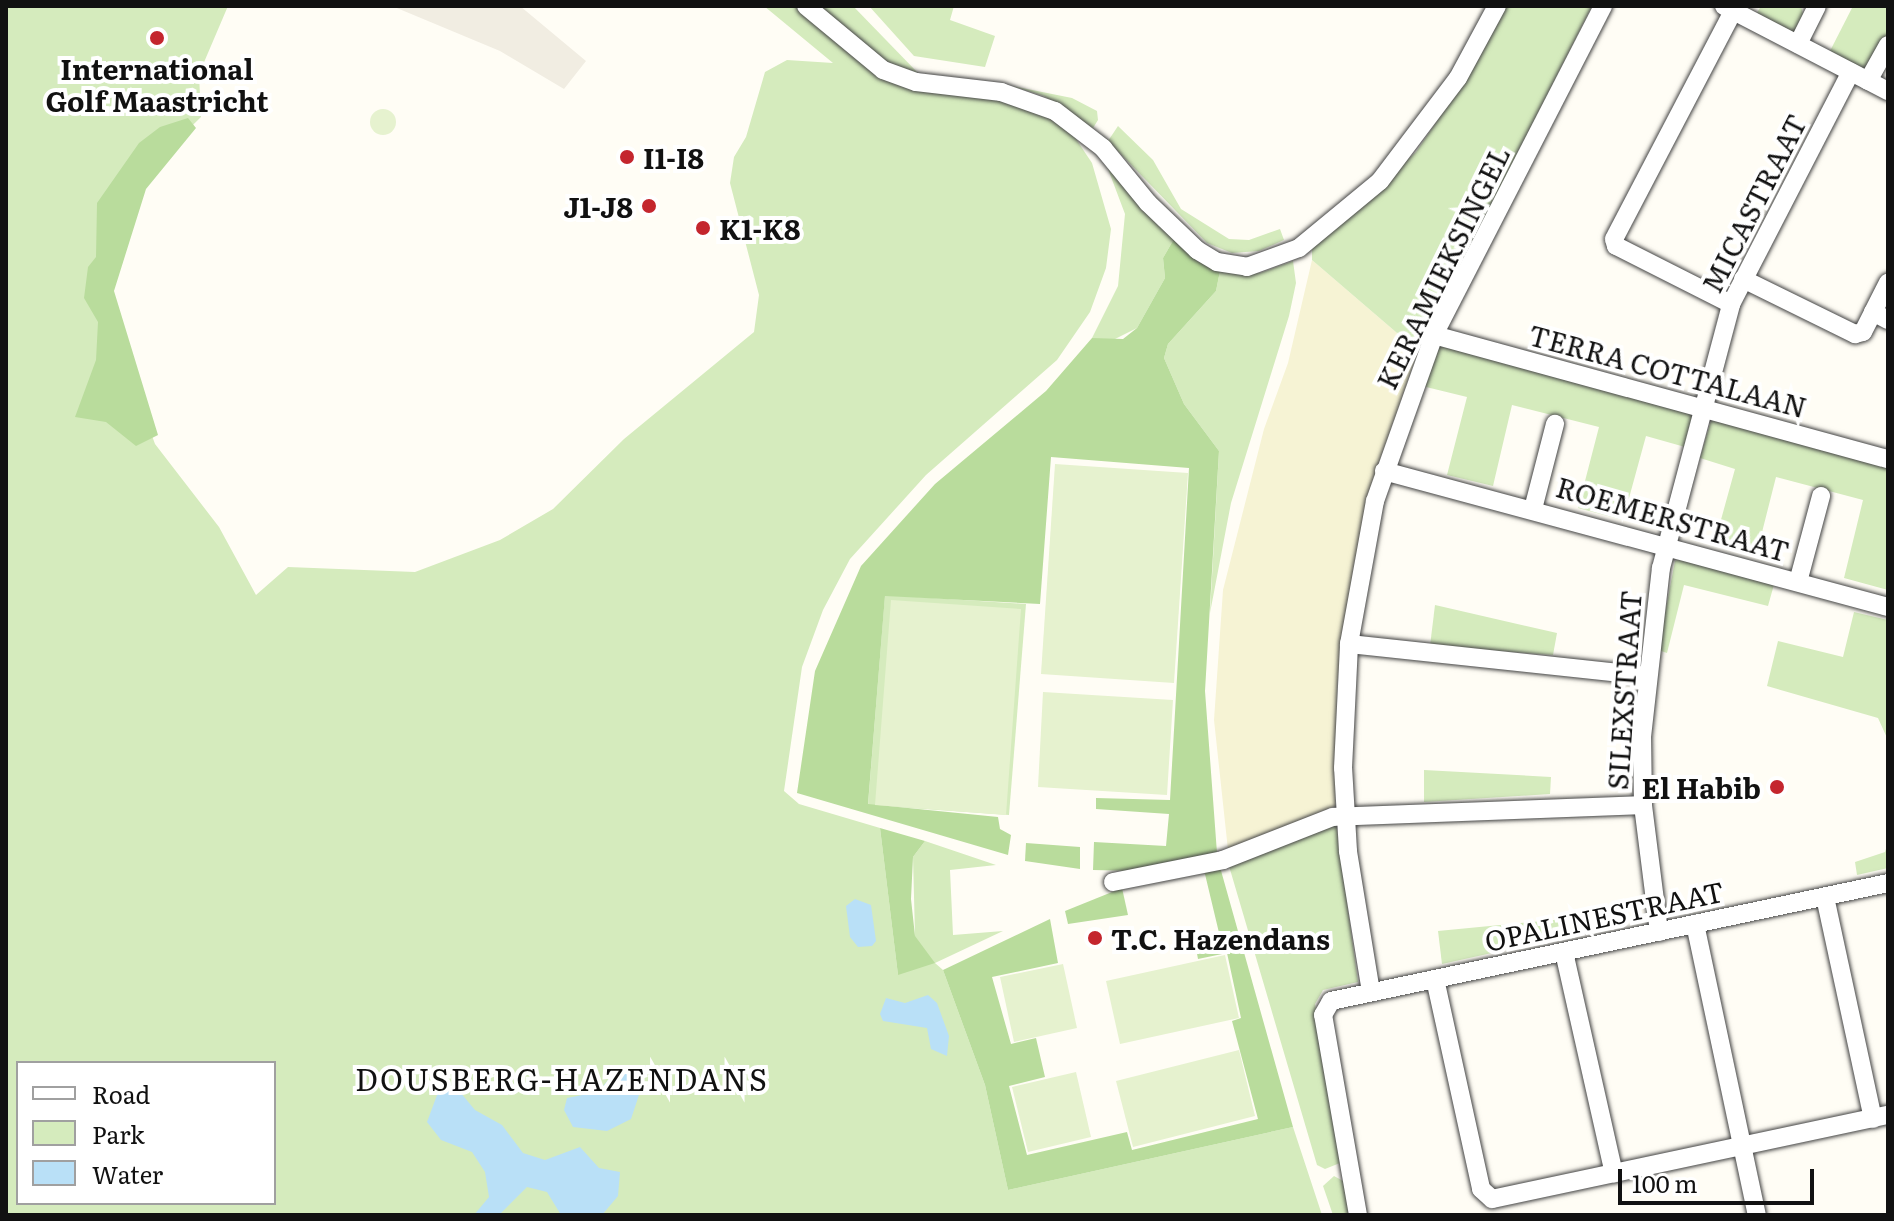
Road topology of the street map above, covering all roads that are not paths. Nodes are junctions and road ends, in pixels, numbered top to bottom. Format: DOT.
graph roads {
  1 [pos="806,6"];
  2 [pos="1497,6"];
  3 [pos="1603,6"];
  4 [pos="1817,6"];
  5 [pos="1727,7"];
  6 [pos="1798,44"];
  7 [pos="1888,45"];
  8 [pos="1851,72"];
  9 [pos="1868,81"];
  10 [pos="1888,91"];
  11 [pos="1743,279"];
  12 [pos="1888,283"];
  13 [pos="1731,304"];
  14 [pos="1881,316"];
  15 [pos="1434,335"];
  16 [pos="1703,409"];
  17 [pos="1555,424"];
  18 [pos="1888,459"];
  19 [pos="1384,471"];
  20 [pos="1821,496"];
  21 [pos="1533,509"];
  22 [pos="1667,546"];
  23 [pos="1798,582"];
  24 [pos="1888,607"];
  25 [pos="1349,644"];
  26 [pos="1647,676"];
  27 [pos="1643,805"];
  28 [pos="1339,817"];
  29 [pos="1113,882"];
  30 [pos="1888,883"];
  31 [pos="1825,897"];
  32 [pos="1695,924"];
  33 [pos="1659,932"];
  34 [pos="1564,952"];
  35 [pos="1435,979"];
  36 [pos="1371,992"];
  37 [pos="1880,1117"];
  38 [pos="1742,1146"];
  39 [pos="1614,1173"];
  40 [pos="1358,1215"];
  41 [pos="1757,1215"];
  1 -- 2 [label="street"];
  3 -- 15 [label="street, KERAMIEKSINGEL"];
  4 -- 6 [label="street"];
  5 -- 6 [label="street"];
  5 -- 13 [label="street"];
  6 -- 8 [label="street"];
  7 -- 9 [label="street"];
  8 -- 9 [label="street"];
  8 -- 11 [label="street, MICASTRAAT"];
  9 -- 10 [label="street"];
  11 -- 13 [label="street, MICASTRAAT"];
  11 -- 14 [label="street"];
  12 -- 14 [label="street"];
  13 -- 16 [label="street, MICASTRAAT"];
  15 -- 16 [label="street, TERRA COTTALAAN"];
  15 -- 19 [label="street, KERAMIEKSINGEL"];
  16 -- 18 [label="street, TERRA COTTALAAN"];
  16 -- 22 [label="street, SILEXSTRAAT"];
  17 -- 21 [label="street, ROEMERSTRAAT"];
  19 -- 21 [label="street, ROEMERSTRAAT"];
  19 -- 25 [label="street, KERAMIEKSINGEL"];
  20 -- 23 [label="street, ROEMERSTRAAT"];
  21 -- 22 [label="street, ROEMERSTRAAT"];
  22 -- 23 [label="street, ROEMERSTRAAT"];
  22 -- 26 [label="street, SILEXSTRAAT"];
  23 -- 24 [label="street, ROEMERSTRAAT"];
  25 -- 26 [label="street"];
  25 -- 28 [label="street, KERAMIEKSINGEL"];
  26 -- 27 [label="street, SILEXSTRAAT"];
  27 -- 28 [label="street"];
  27 -- 33 [label="street, SILEXSTRAAT"];
  28 -- 29 [label="street"];
  28 -- 36 [label="street, KERAMIEKSINGEL"];
  30 -- 31 [label="street, OPALINESTRAAT"];
  31 -- 32 [label="street, OPALINESTRAAT"];
  31 -- 37 [label="street"];
  32 -- 33 [label="street, OPALINESTRAAT"];
  32 -- 38 [label="street"];
  33 -- 34 [label="street, OPALINESTRAAT"];
  34 -- 35 [label="street, OPALINESTRAAT"];
  34 -- 39 [label="street"];
  35 -- 36 [label="street, OPALINESTRAAT"];
  35 -- 39 [label="street"];
  36 -- 40 [label="street, OPALINESTRAAT"];
  37 -- 38 [label="street"];
  38 -- 39 [label="street"];
  38 -- 41 [label="street"];
}
